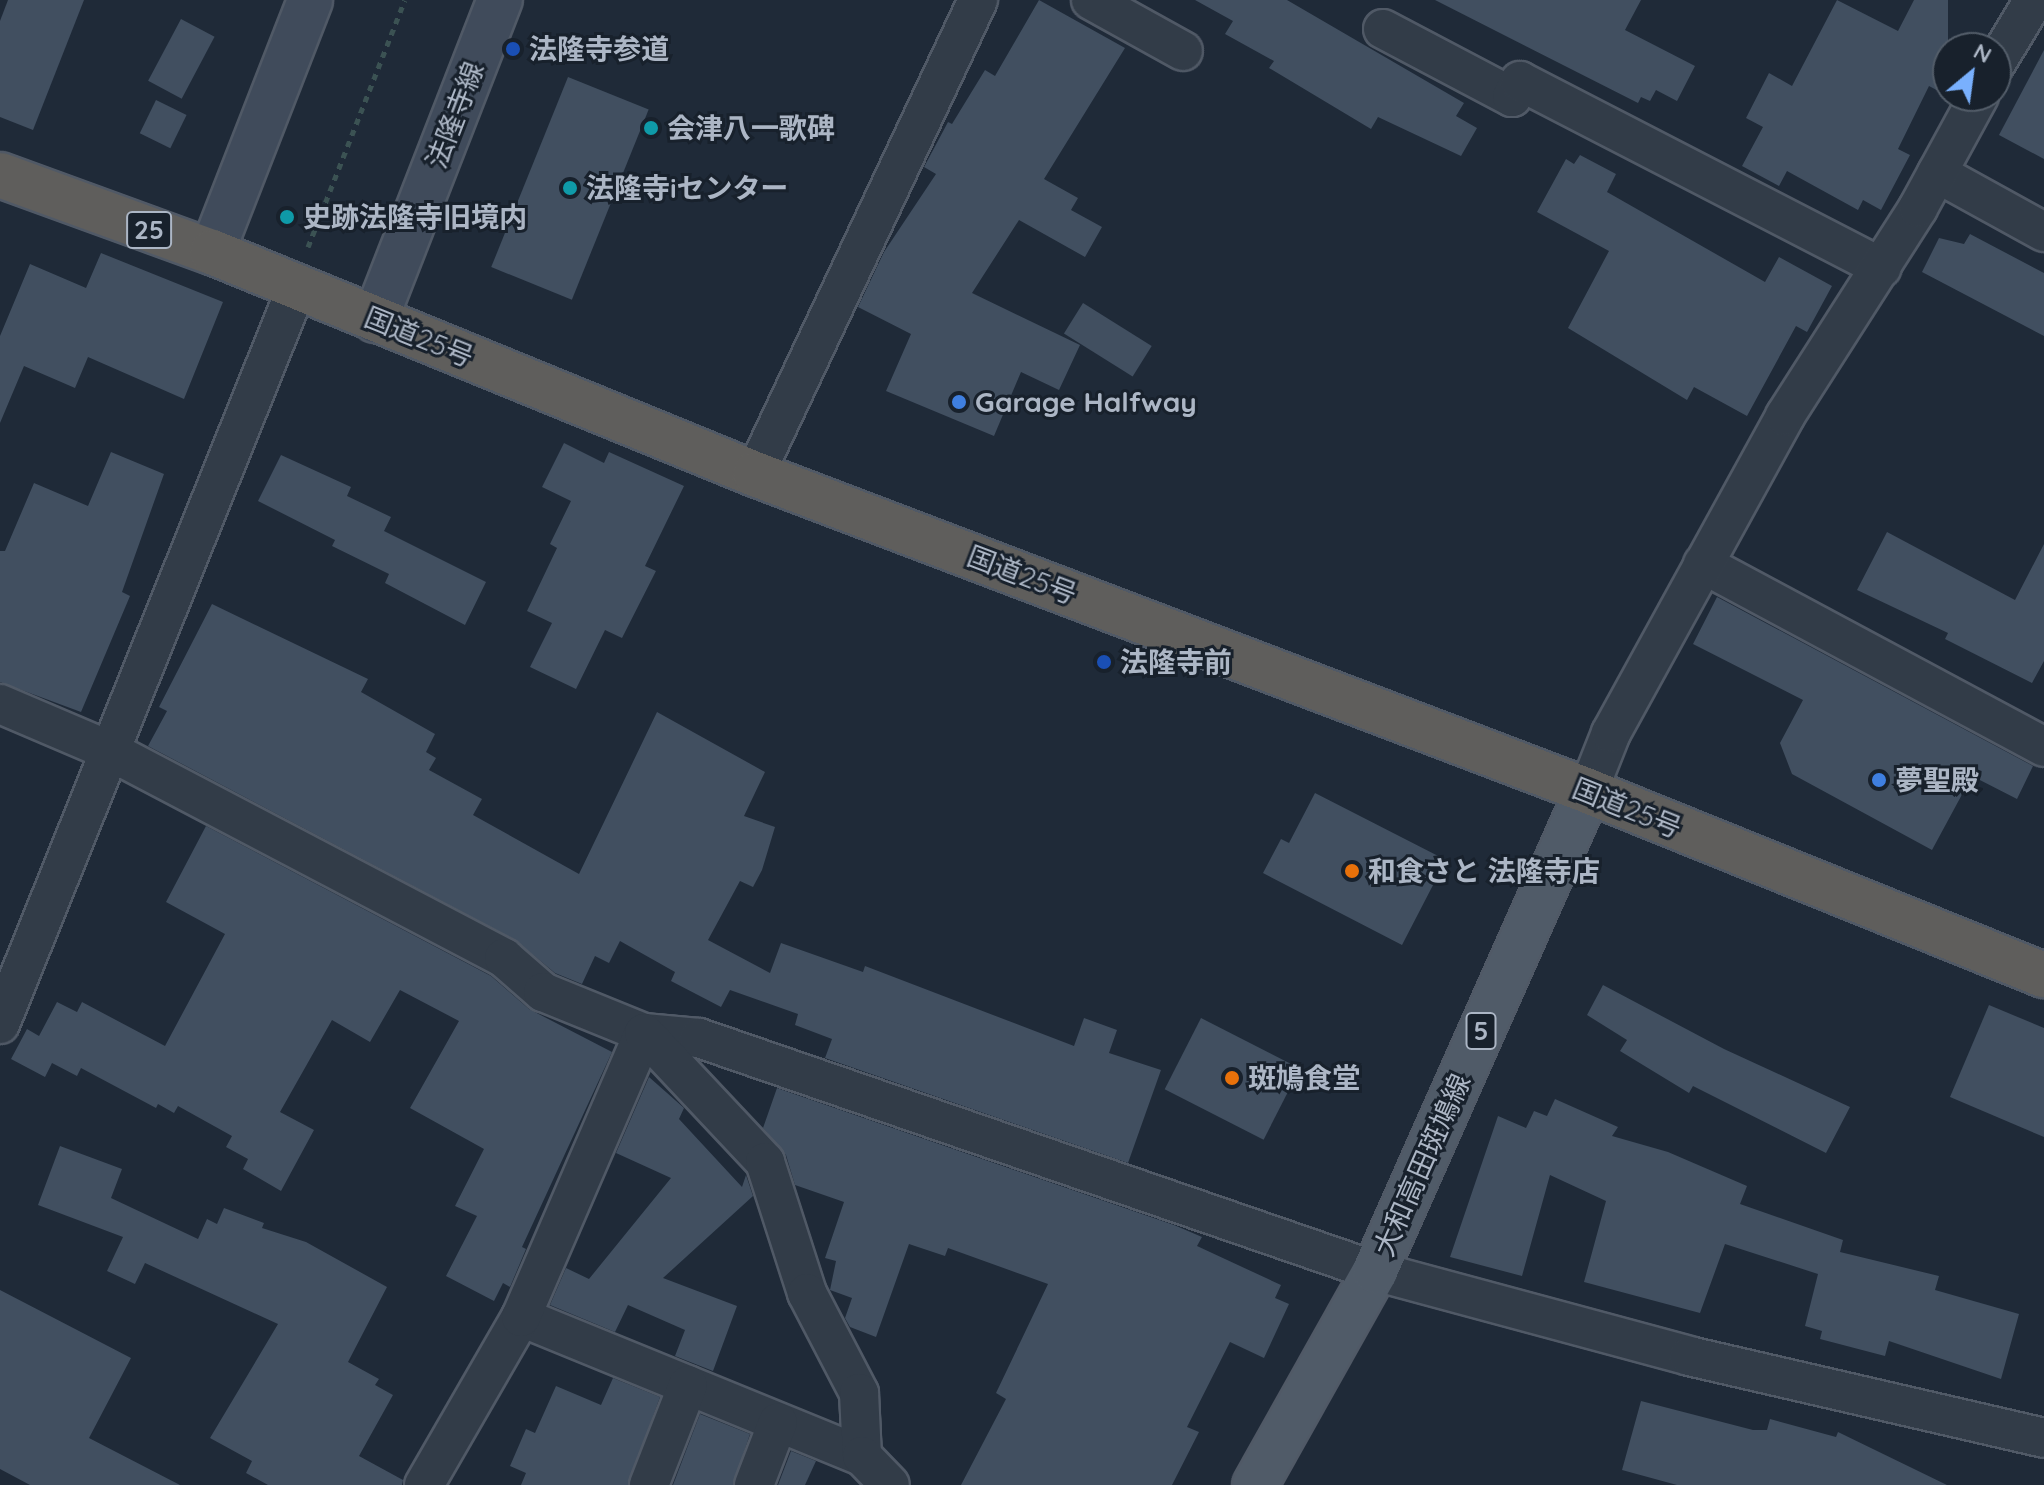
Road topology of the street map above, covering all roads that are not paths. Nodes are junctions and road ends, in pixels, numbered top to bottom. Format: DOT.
graph roads {
  1 [pos="310,0"];
  2 [pos="500,0"];
  3 [pos="978,0"];
  4 [pos="1091,0"];
  5 [pos="2034,0"];
  6 [pos="1383,29"];
  7 [pos="2012,36"];
  8 [pos="1183,51"];
  9 [pos="1970,112"];
  10 [pos="1937,173"];
  11 [pos="0,175"];
  12 [pos="2044,232"];
  13 [pos="212,252"];
  14 [pos="302,268"];
  15 [pos="1882,268"];
  16 [pos="375,320"];
  17 [pos="755,474"];
  18 [pos="1703,564"];
  19 [pos="0,704"];
  20 [pos="2044,747"];
  21 [pos="110,751"];
  22 [pos="1588,791"];
  23 [pos="2044,975"];
  24 [pos="0,1024"];
  25 [pos="644,1033"];
  26 [pos="1375,1271"];
  27 [pos="521,1317"];
  28 [pos="688,1385"];
  29 [pos="778,1422"];
  30 [pos="2044,1438"];
  31 [pos="862,1456"];
  32 [pos="424,1485"];
  33 [pos="649,1485"];
  34 [pos="754,1485"];
  35 [pos="890,1485"];
  36 [pos="1255,1485"];
  1 -- 13 [label="main road"];
  2 -- 16 [label="main road, 法隆寺線"];
  3 -- 17 [label="street"];
  4 -- 8 [label="street"];
  5 -- 7 [label="street"];
  6 -- 15 [label="street"];
  9 -- 10 [label="street"];
  10 -- 12 [label="street"];
  10 -- 15 [label="street"];
  11 -- 13 [label="highway, 国道25号 / 25"];
  13 -- 14 [label="highway, 国道25号 / 25"];
  14 -- 16 [label="highway, 国道25号 / 25"];
  14 -- 21 [label="street"];
  15 -- 18 [label="street"];
  16 -- 17 [label="highway, 国道25号 / 25"];
  17 -- 22 [label="highway, 国道25号 / 25"];
  18 -- 20 [label="street"];
  18 -- 22 [label="street"];
  19 -- 21 [label="street"];
  21 -- 24 [label="street"];
  21 -- 25 [label="street"];
  22 -- 23 [label="highway, 国道25号 / 25"];
  22 -- 26 [label="main road, 大和高田斑鳩線 / 5"];
  25 -- 26 [label="street"];
  25 -- 27 [label="street"];
  25 -- 31 [label="street"];
  26 -- 30 [label="street"];
  26 -- 36 [label="main road, 大和高田斑鳩線 / 5"];
  27 -- 28 [label="street"];
  27 -- 32 [label="street"];
  28 -- 29 [label="street"];
  28 -- 33 [label="street"];
  29 -- 31 [label="street"];
  29 -- 34 [label="street"];
  31 -- 35 [label="street"];
}
